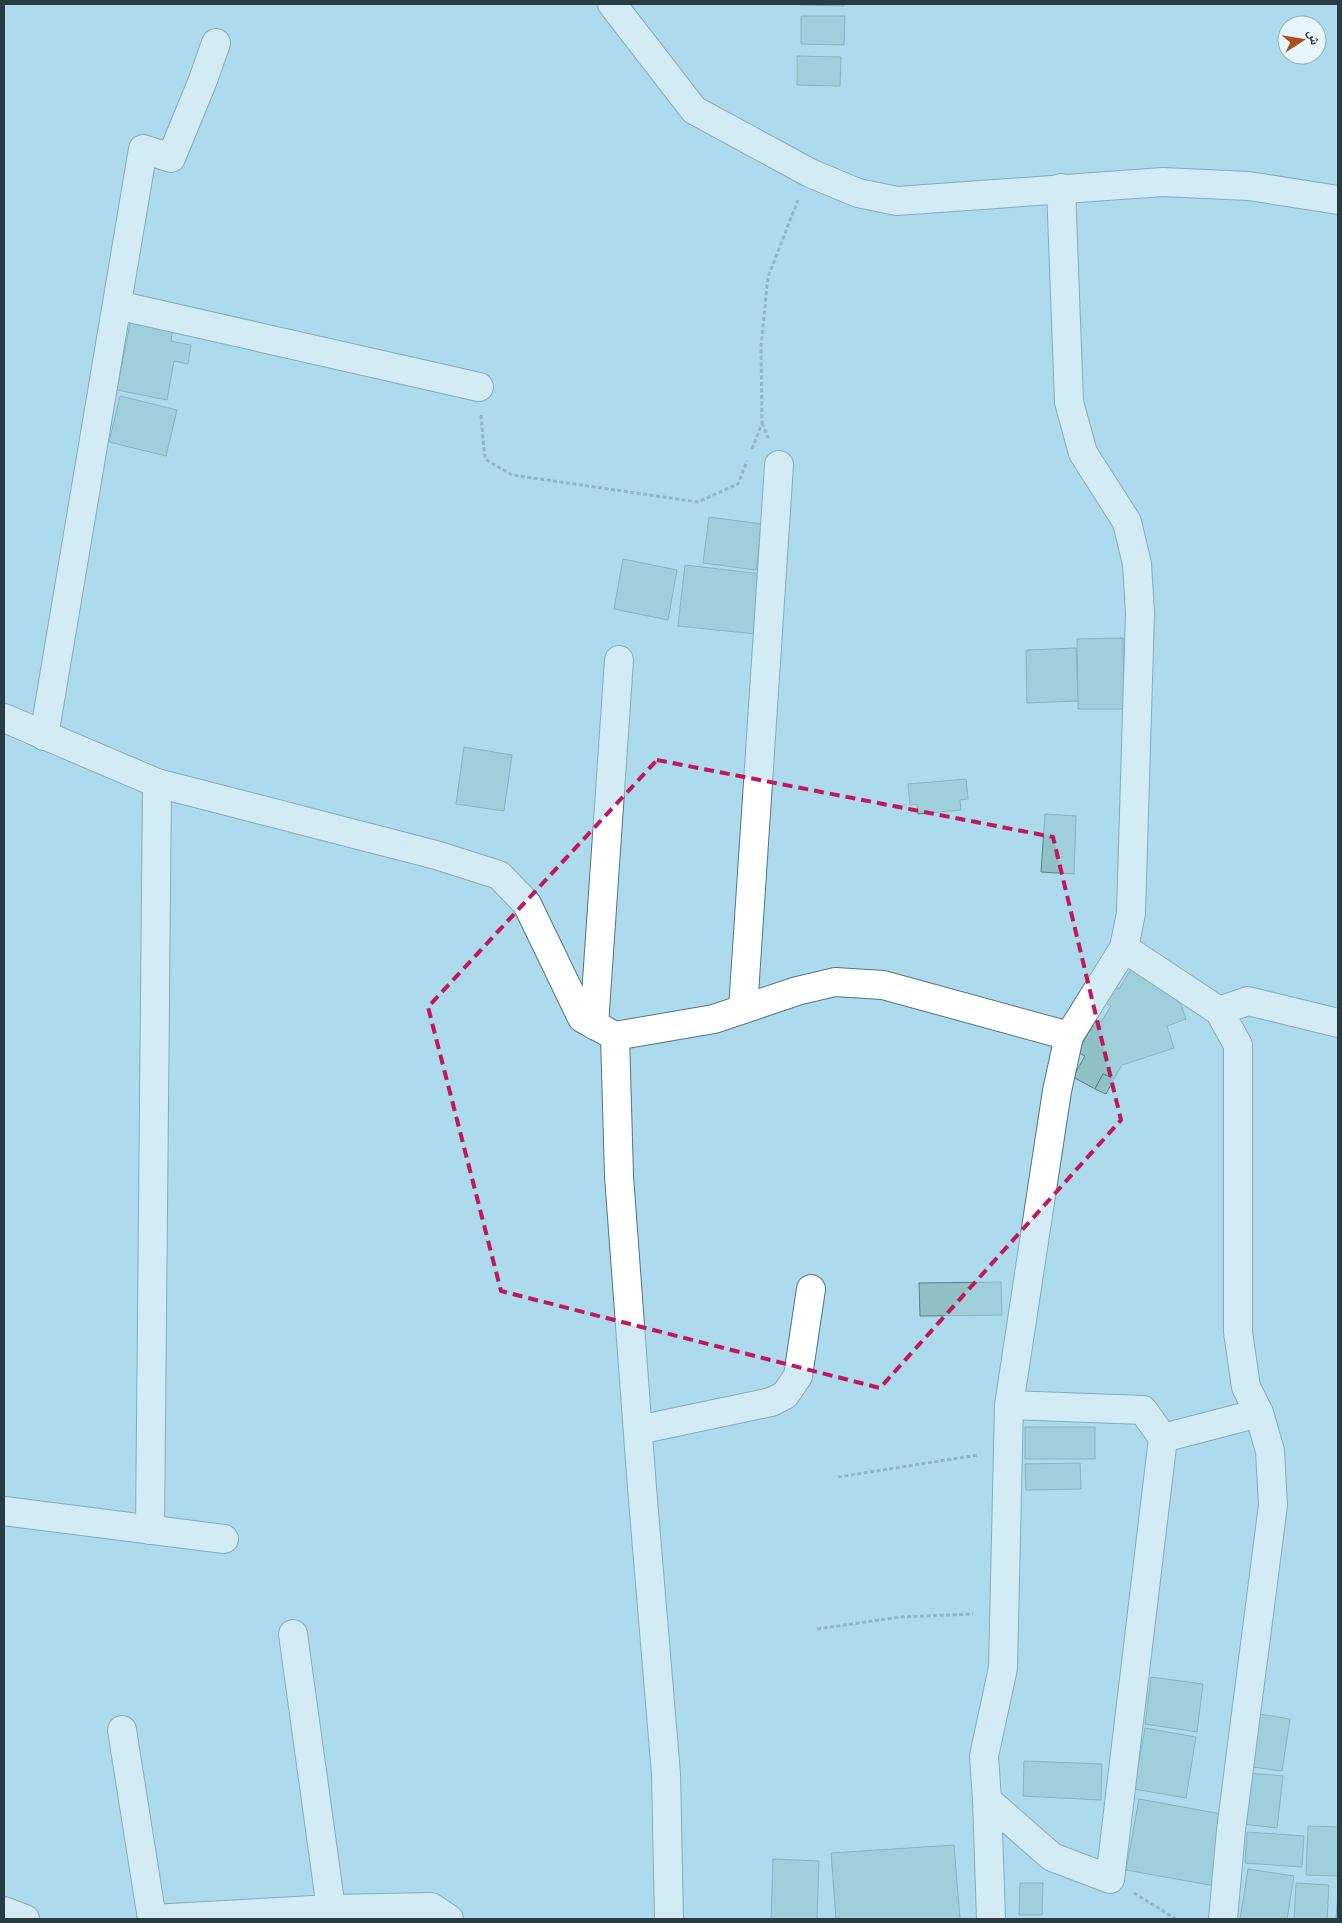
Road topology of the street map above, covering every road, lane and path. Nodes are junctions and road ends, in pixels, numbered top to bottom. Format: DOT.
graph roads {
  1 [pos="612,4"];
  2 [pos="216,43"];
  3 [pos="810,174"];
  4 [pos="1061,188"];
  5 [pos="1338,200"];
  6 [pos="117,304"];
  7 [pos="479,387"];
  8 [pos="779,464"];
  9 [pos="619,660"];
  10 [pos="4,718"];
  11 [pos="44,736"];
  12 [pos="157,784"];
  13 [pos="1124,948"];
  14 [pos="743,1009"];
  15 [pos="1219,1011"];
  16 [pos="1338,1023"];
  17 [pos="605,1030"];
  18 [pos="1069,1036"];
  19 [pos="811,1289"];
  20 [pos="1009,1405"];
  21 [pos="1259,1413"];
  22 [pos="638,1430"];
  23 [pos="1162,1438"];
  24 [pos="1008,1450"];
  25 [pos="838,1477"];
  26 [pos="4,1511"];
  27 [pos="150,1530"];
  28 [pos="224,1539"];
  29 [pos="1004,1613"];
  30 [pos="817,1628"];
  31 [pos="293,1634"];
  32 [pos="122,1730"];
  33 [pos="987,1800"];
  34 [pos="1110,1879"];
  35 [pos="331,1908"];
  36 [pos="4,1911"];
  37 [pos="25,1919"];
  38 [pos="152,1919"];
  39 [pos="450,1919"];
  40 [pos="669,1919"];
  41 [pos="991,1919"];
  42 [pos="1176,1919"];
  43 [pos="1223,1919"];
  1 -- 3 [label="street"];
  2 -- 6 [label="street"];
  3 -- 4 [label="street"];
  3 -- 7 [label="path"];
  4 -- 5 [label="street"];
  4 -- 13 [label="street"];
  6 -- 7 [label="street"];
  6 -- 11 [label="street"];
  8 -- 14 [label="street"];
  9 -- 17 [label="street"];
  10 -- 11 [label="street"];
  11 -- 12 [label="street"];
  12 -- 17 [label="street"];
  12 -- 27 [label="street"];
  13 -- 15 [label="street"];
  13 -- 18 [label="street"];
  14 -- 17 [label="street"];
  14 -- 18 [label="street"];
  15 -- 16 [label="street"];
  15 -- 21 [label="street"];
  17 -- 22 [label="street"];
  18 -- 20 [label="street"];
  19 -- 22 [label="street"];
  20 -- 23 [label="street"];
  20 -- 24 [label="street"];
  21 -- 23 [label="street"];
  21 -- 43 [label="street"];
  22 -- 40 [label="street"];
  23 -- 34 [label="street"];
  24 -- 25 [label="path"];
  24 -- 29 [label="street"];
  26 -- 27 [label="street"];
  27 -- 28 [label="street"];
  29 -- 30 [label="path"];
  29 -- 33 [label="street"];
  31 -- 35 [label="street"];
  32 -- 38 [label="street"];
  33 -- 34 [label="street"];
  33 -- 41 [label="street"];
  34 -- 42 [label="path"];
  35 -- 38 [label="street"];
  35 -- 39 [label="street"];
  36 -- 37 [label="street"];
}
